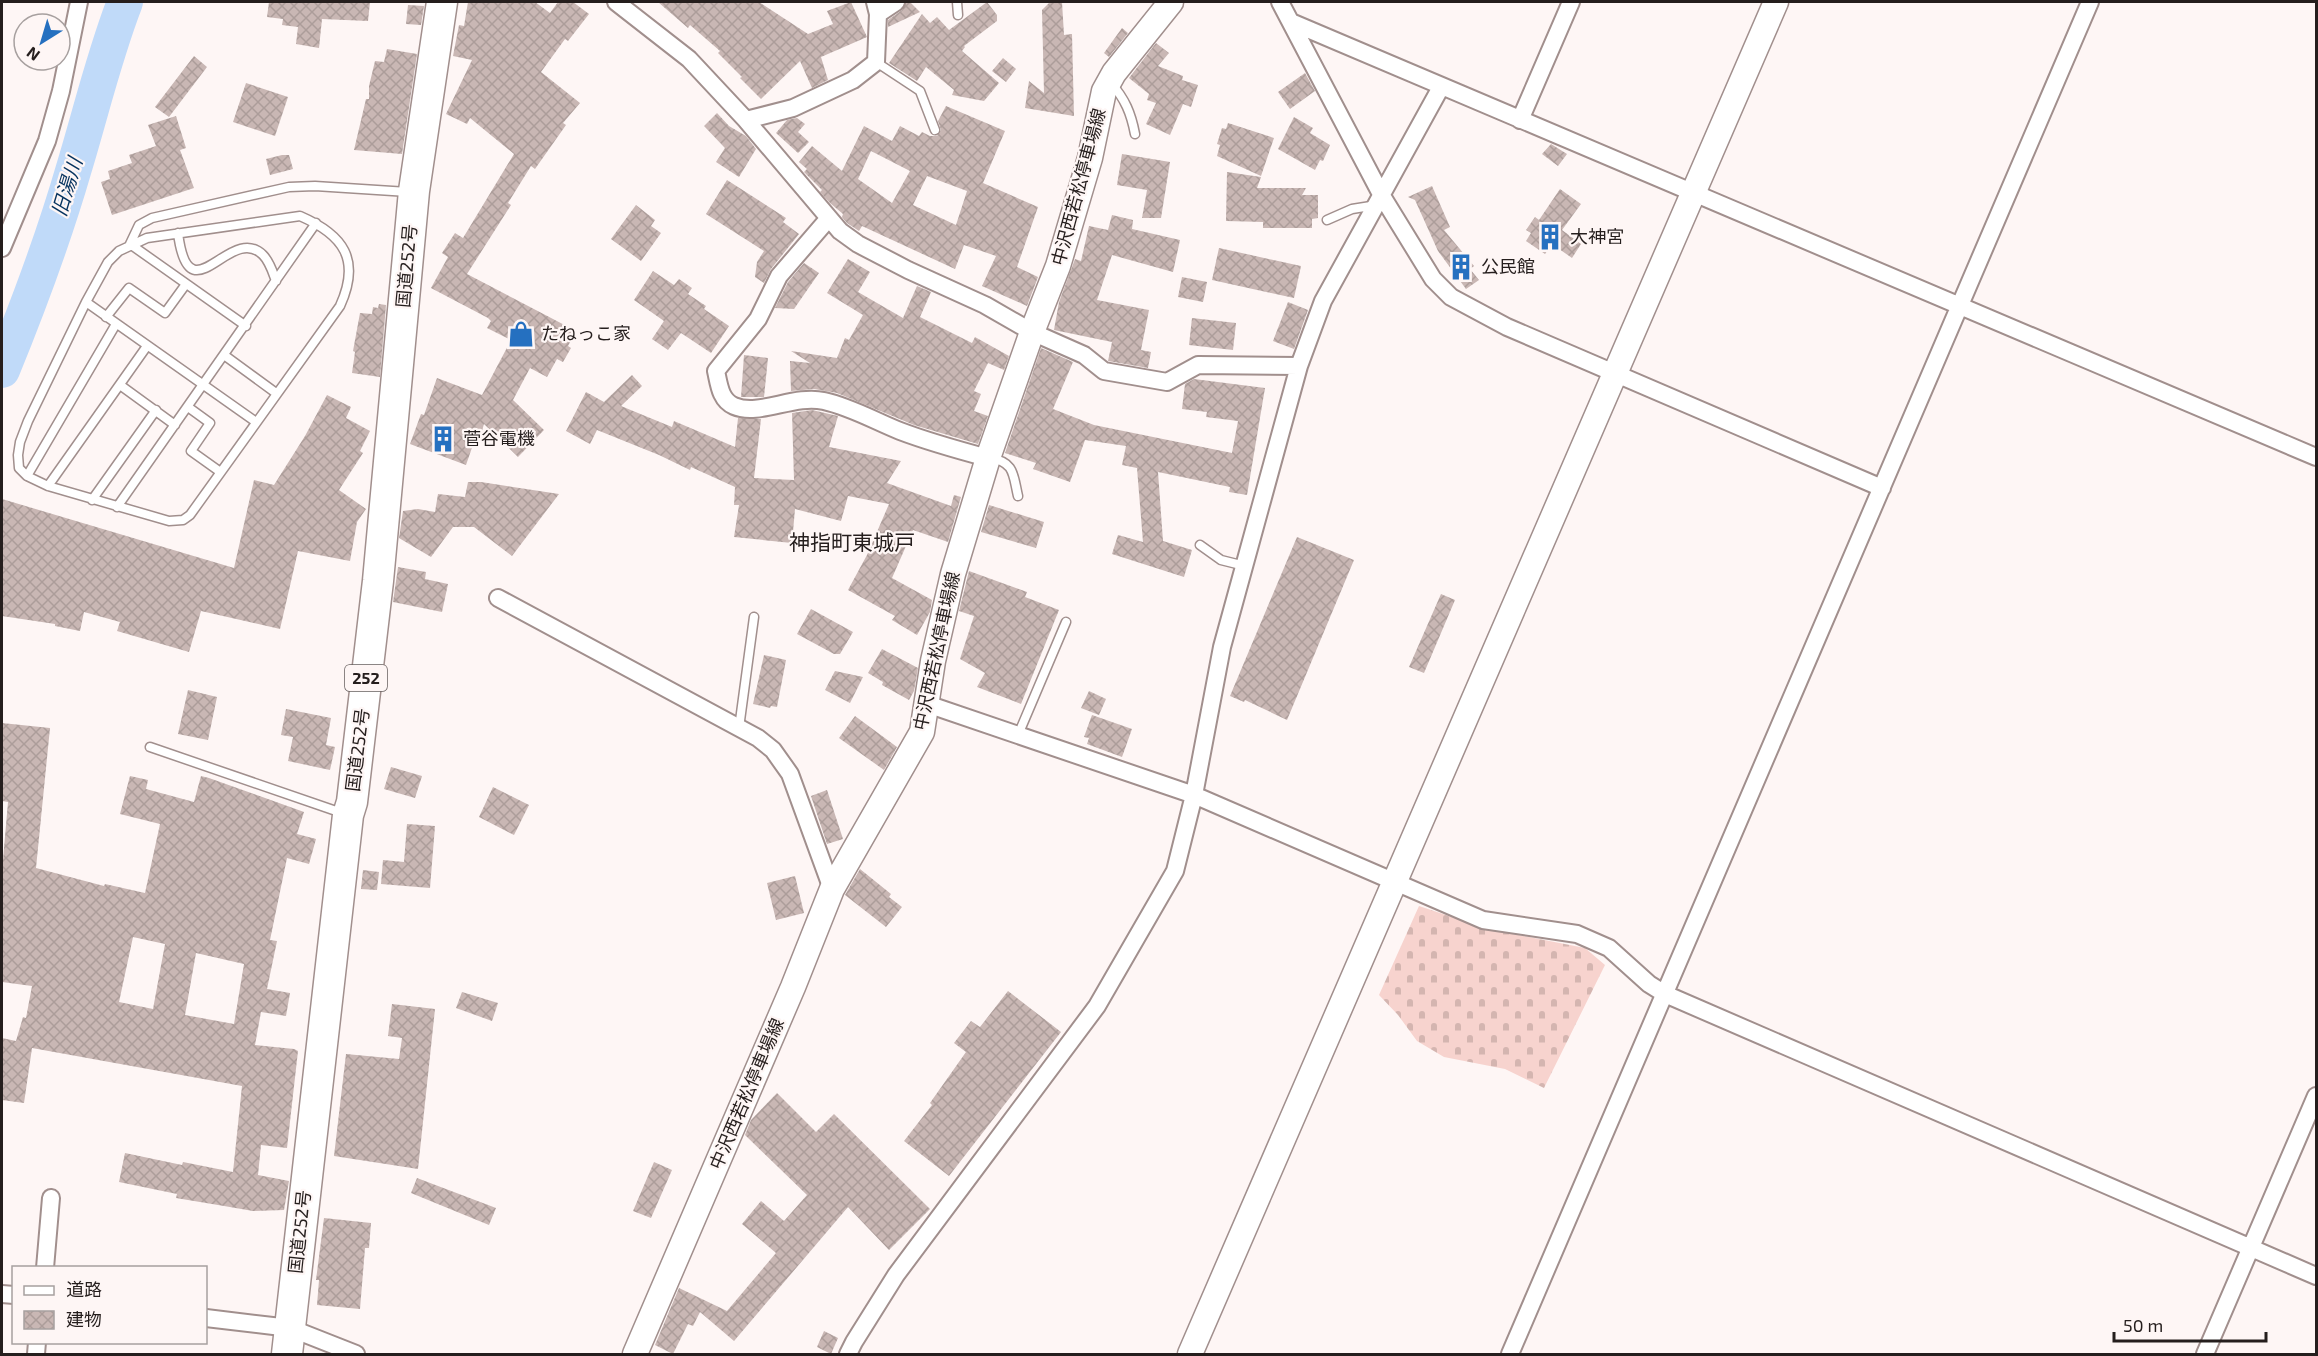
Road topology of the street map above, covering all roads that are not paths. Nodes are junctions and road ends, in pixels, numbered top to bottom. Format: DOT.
graph roads {
  1 [pos="79,2"];
  2 [pos="442,2"];
  3 [pos="616,2"];
  4 [pos="896,2"];
  5 [pos="957,2"];
  6 [pos="1171,2"];
  7 [pos="1280,2"];
  8 [pos="1571,2"];
  9 [pos="1776,2"];
  10 [pos="2090,2"];
  11 [pos="634,8"];
  12 [pos="876,8"];
  13 [pos="958,15"];
  14 [pos="1291,22"];
  15 [pos="876,62"];
  16 [pos="1109,81"];
  17 [pos="1441,87"];
  18 [pos="746,120"];
  19 [pos="1520,120"];
  20 [pos="935,130"];
  21 [pos="1134,134"];
  22 [pos="414,191"];
  23 [pos="1694,193"];
  24 [pos="1380,200"];
  25 [pos="829,218"];
  26 [pos="1327,220"];
  27 [pos="316,223"];
  28 [pos="178,233"];
  29 [pos="130,244"];
  30 [pos="2,248"];
  31 [pos="276,281"];
  32 [pos="186,284"];
  33 [pos="86,302"];
  34 [pos="1960,305"];
  35 [pos="106,316"];
  36 [pos="116,324"];
  37 [pos="246,326"];
  38 [pos="1032,332"];
  39 [pos="147,346"];
  40 [pos="224,355"];
  41 [pos="1299,366"];
  42 [pos="1614,372"];
  43 [pos="120,385"];
  44 [pos="203,386"];
  45 [pos="276,393"];
  46 [pos="188,407"];
  47 [pos="156,410"];
  48 [pos="255,422"];
  49 [pos="176,425"];
  50 [pos="2316,457"];
  51 [pos="988,458"];
  52 [pos="219,471"];
  53 [pos="27,476"];
  54 [pos="48,486"];
  55 [pos="1882,488"];
  56 [pos="1018,496"];
  57 [pos="92,500"];
  58 [pos="117,507"];
  59 [pos="1200,545"];
  60 [pos="1245,566"];
  61 [pos="498,598"];
  62 [pos="754,617"];
  63 [pos="1066,622"];
  64 [pos="927,704"];
  65 [pos="739,728"];
  66 [pos="1018,735"];
  67 [pos="150,747"];
  68 [pos="1194,795"];
  69 [pos="348,815"];
  70 [pos="1395,881"];
  71 [pos="832,889"];
  72 [pos="1665,994"];
  73 [pos="2316,1096"];
  74 [pos="51,1198"];
  75 [pos="2251,1247"];
  76 [pos="45,1266"];
  77 [pos="2316,1276"];
  78 [pos="207,1318"];
  79 [pos="289,1341"];
  80 [pos="356,1354"];
  81 [pos="635,1354"];
  82 [pos="848,1354"];
  83 [pos="1190,1354"];
  84 [pos="1510,1354"];
  85 [pos="2205,1354"];
  1 -- 30 [label="street"];
  2 -- 22 [label="highway, 国道252号 / 252"];
  3 -- 11 [label="street"];
  4 -- 12 [label="street"];
  5 -- 13 [label="lane"];
  6 -- 16 [label="street, 中沢西若松停車場線"];
  7 -- 14 [label="street"];
  8 -- 19 [label="street"];
  9 -- 23 [label="street"];
  10 -- 34 [label="street"];
  11 -- 18 [label="street"];
  12 -- 15 [label="street"];
  14 -- 17 [label="street"];
  14 -- 24 [label="street"];
  15 -- 18 [label="street"];
  15 -- 20 [label="lane"];
  16 -- 21 [label="lane"];
  16 -- 38 [label="street, 中沢西若松停車場線"];
  17 -- 19 [label="street"];
  17 -- 24 [label="street"];
  18 -- 25 [label="street"];
  19 -- 23 [label="street"];
  22 -- 29 [label="lane"];
  22 -- 69 [label="highway, 国道252号 / 252"];
  23 -- 34 [label="street"];
  23 -- 42 [label="street"];
  24 -- 26 [label="lane"];
  24 -- 41 [label="street"];
  24 -- 42 [label="street"];
  25 -- 38 [label="street"];
  25 -- 51 [label="street"];
  27 -- 28 [label="lane"];
  27 -- 31 [label="lane"];
  27 -- 45 [label="lane"];
  28 -- 29 [label="lane"];
  28 -- 31 [label="lane"];
  29 -- 32 [label="lane"];
  29 -- 33 [label="lane"];
  31 -- 37 [label="lane"];
  32 -- 35 [label="lane"];
  32 -- 37 [label="lane"];
  33 -- 35 [label="lane"];
  33 -- 53 [label="lane"];
  34 -- 50 [label="street"];
  34 -- 55 [label="street"];
  35 -- 36 [label="lane"];
  36 -- 39 [label="lane"];
  36 -- 53 [label="lane"];
  37 -- 40 [label="lane"];
  38 -- 41 [label="street"];
  38 -- 51 [label="street, 中沢西若松停車場線"];
  39 -- 43 [label="lane"];
  39 -- 44 [label="lane"];
  40 -- 44 [label="lane"];
  40 -- 45 [label="lane"];
  41 -- 60 [label="street"];
  42 -- 55 [label="street"];
  42 -- 70 [label="street"];
  43 -- 47 [label="lane"];
  43 -- 54 [label="lane"];
  44 -- 46 [label="lane"];
  44 -- 48 [label="lane"];
  45 -- 48 [label="lane"];
  46 -- 49 [label="lane"];
  46 -- 52 [label="lane"];
  47 -- 49 [label="lane"];
  47 -- 57 [label="lane"];
  48 -- 52 [label="lane"];
  49 -- 58 [label="lane"];
  51 -- 56 [label="lane"];
  51 -- 64 [label="street, 中沢西若松停車場線"];
  52 -- 58 [label="lane"];
  53 -- 54 [label="lane"];
  54 -- 57 [label="lane"];
  55 -- 72 [label="street"];
  57 -- 58 [label="lane"];
  59 -- 60 [label="lane"];
  60 -- 68 [label="street"];
  61 -- 65 [label="street"];
  62 -- 65 [label="lane"];
  63 -- 66 [label="lane"];
  64 -- 66 [label="street"];
  64 -- 71 [label="street, 中沢西若松停車場線"];
  65 -- 71 [label="street"];
  66 -- 68 [label="street"];
  67 -- 69 [label="lane"];
  68 -- 70 [label="street"];
  68 -- 82 [label="street"];
  69 -- 79 [label="highway, 国道252号 / 252"];
  70 -- 72 [label="street"];
  70 -- 83 [label="street"];
  71 -- 81 [label="street, 中沢西若松停車場線"];
  72 -- 75 [label="street"];
  72 -- 84 [label="street"];
  73 -- 75 [label="street"];
  74 -- 76 [label="street"];
  75 -- 77 [label="street"];
  75 -- 85 [label="street"];
  78 -- 79 [label="street"];
  79 -- 80 [label="street"];
}
